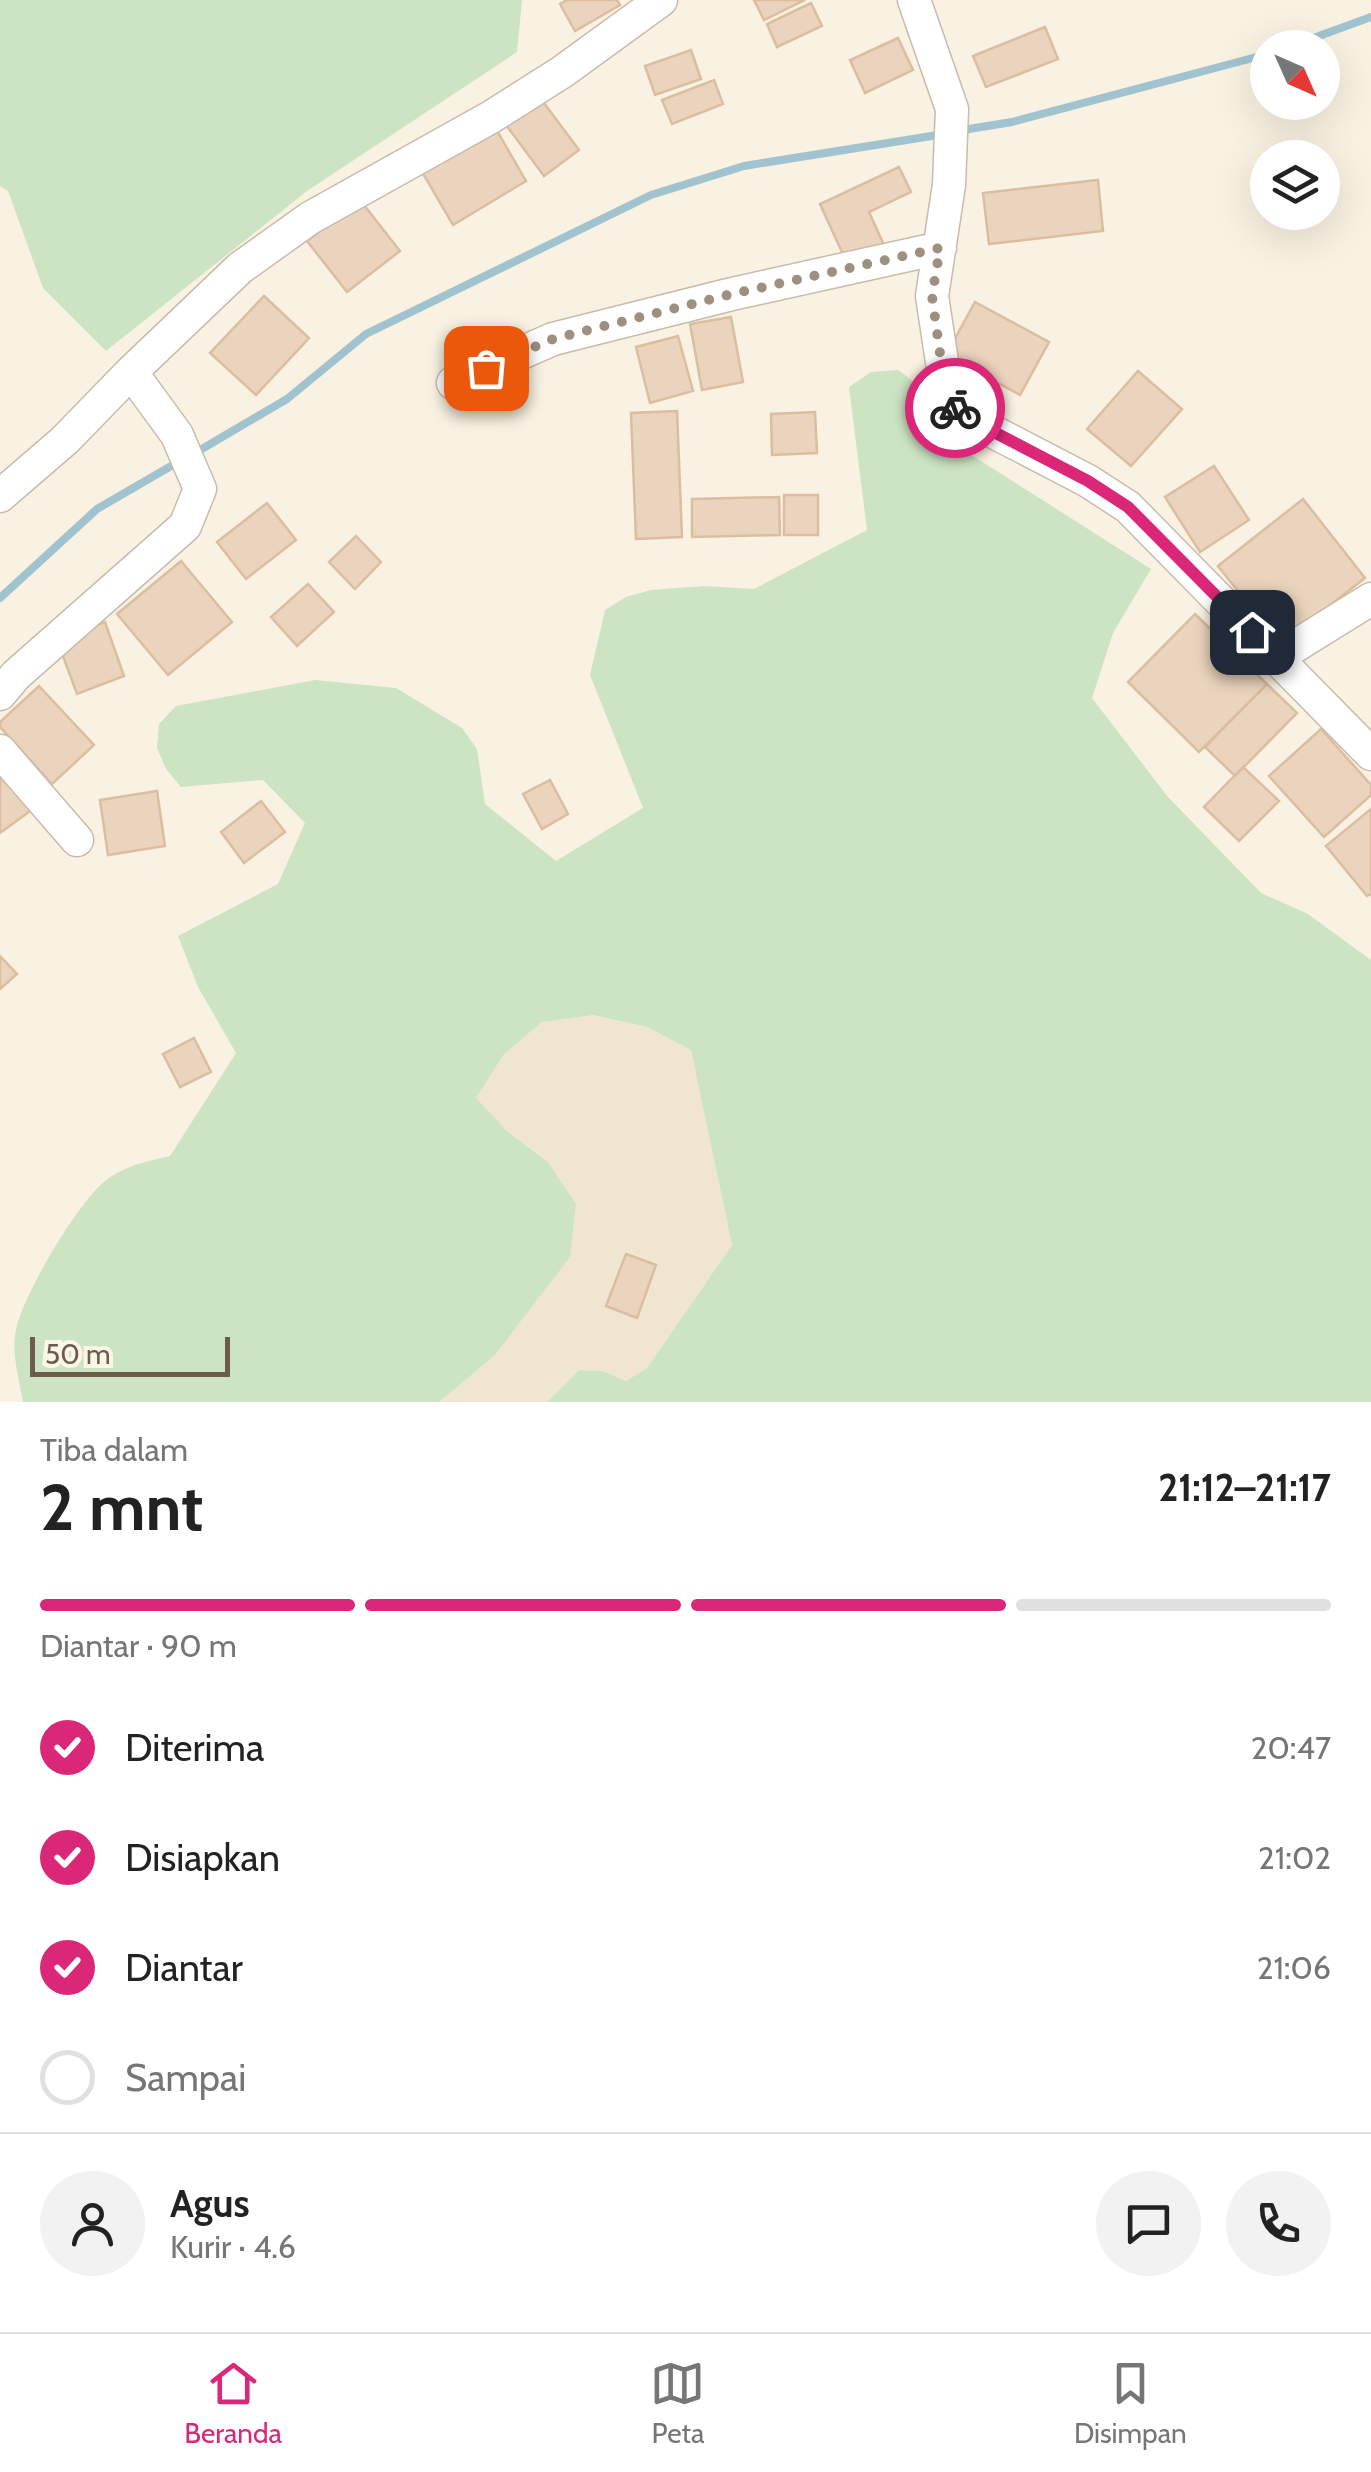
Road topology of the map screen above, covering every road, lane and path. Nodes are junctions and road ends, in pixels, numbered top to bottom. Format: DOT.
graph roads {
  1 [pos="661,0"];
  2 [pos="914,0"];
  3 [pos="940,248"];
  4 [pos="130,372"];
  5 [pos="452,383"];
  6 [pos="0,496"];
  7 [pos="1371,598"];
  8 [pos="1276,658"];
  9 [pos="0,694"];
  10 [pos="0,751"];
  11 [pos="1371,754"];
  12 [pos="77,840"];
  1 -- 4 [label="street"];
  2 -- 3 [label="street"];
  3 -- 5 [label="street"];
  3 -- 8 [label="street"];
  4 -- 6 [label="street"];
  4 -- 9 [label="street"];
  7 -- 8 [label="street"];
  8 -- 11 [label="street"];
  10 -- 12 [label="street"];
}
